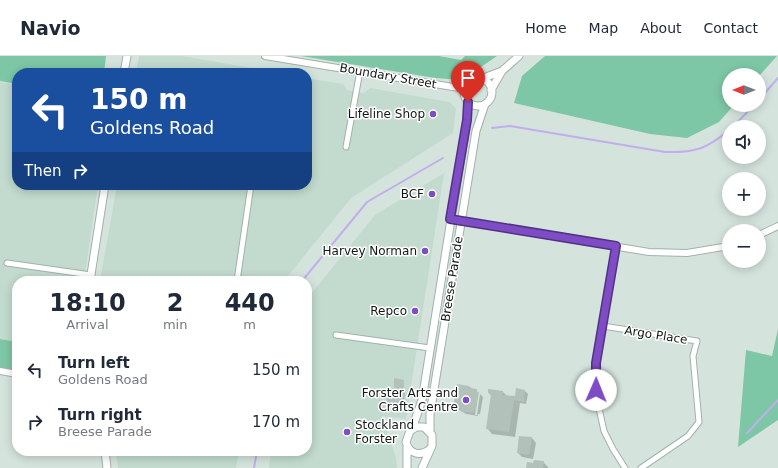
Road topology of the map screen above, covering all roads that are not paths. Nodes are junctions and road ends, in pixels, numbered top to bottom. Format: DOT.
graph roads {
  1 [pos="127,56"];
  2 [pos="265,56"];
  3 [pos="519,56"];
  4 [pos="125,68"];
  5 [pos="360,71"];
  6 [pos="502,71"];
  7 [pos="481,79"];
  8 [pos="464,89"];
  9 [pos="491,90"];
  10 [pos="468,102"];
  11 [pos="485,104"];
  12 [pos="346,147"];
  13 [pos="104,190"];
  14 [pos="250,190"];
  15 [pos="450,219"];
  16 [pos="461,221"];
  17 [pos="778,226"];
  18 [pos="766,232"];
  19 [pos="616,246"];
  20 [pos="722,248"];
  21 [pos="7,263"];
  22 [pos="80,276"];
  23 [pos="91,276"];
  24 [pos="237,276"];
  25 [pos="602,326"];
  26 [pos="336,335"];
  27 [pos="430,348"];
  28 [pos="0,371"];
  29 [pos="12,373"];
  30 [pos="412,429"];
  31 [pos="430,432"];
  32 [pos="407,446"];
  33 [pos="430,449"];
  34 [pos="106,456"];
  35 [pos="107,468"];
  36 [pos="407,468"];
  37 [pos="422,468"];
  38 [pos="625,468"];
  39 [pos="641,468"];
  1 -- 4 [label="main road"];
  2 -- 5 [label="street, Boundary Street"];
  3 -- 6 [label="main road"];
  5 -- 8 [label="street, Boundary Street"];
  5 -- 12 [label="street"];
  6 -- 7 [label="main road"];
  6 -- 9 [label="main road"];
  7 -- 8 [label="main road"];
  7 -- 9 [label="main road"];
  8 -- 10 [label="main road"];
  9 -- 11 [label="main road"];
  10 -- 11 [label="main road"];
  10 -- 15 [label="main road, Breese Parade"];
  11 -- 16 [label="main road, Breese Parade"];
  13 -- 23 [label="main road"];
  14 -- 24 [label="street"];
  15 -- 16 [label="street"];
  15 -- 27 [label="main road, Breese Parade"];
  16 -- 19 [label="street"];
  16 -- 31 [label="main road, Breese Parade"];
  17 -- 18 [label="street"];
  19 -- 20 [label="street"];
  19 -- 25 [label="street"];
  21 -- 22 [label="street"];
  25 -- 38 [label="street"];
  25 -- 39 [label="street, Argo Place"];
  26 -- 27 [label="street"];
  27 -- 30 [label="main road, Breese Parade"];
  28 -- 29 [label="street"];
  30 -- 31 [label="main road"];
  30 -- 32 [label="main road"];
  31 -- 33 [label="main road"];
  32 -- 33 [label="main road"];
  32 -- 36 [label="main road"];
  33 -- 37 [label="main road"];
  34 -- 35 [label="main road"];
}
